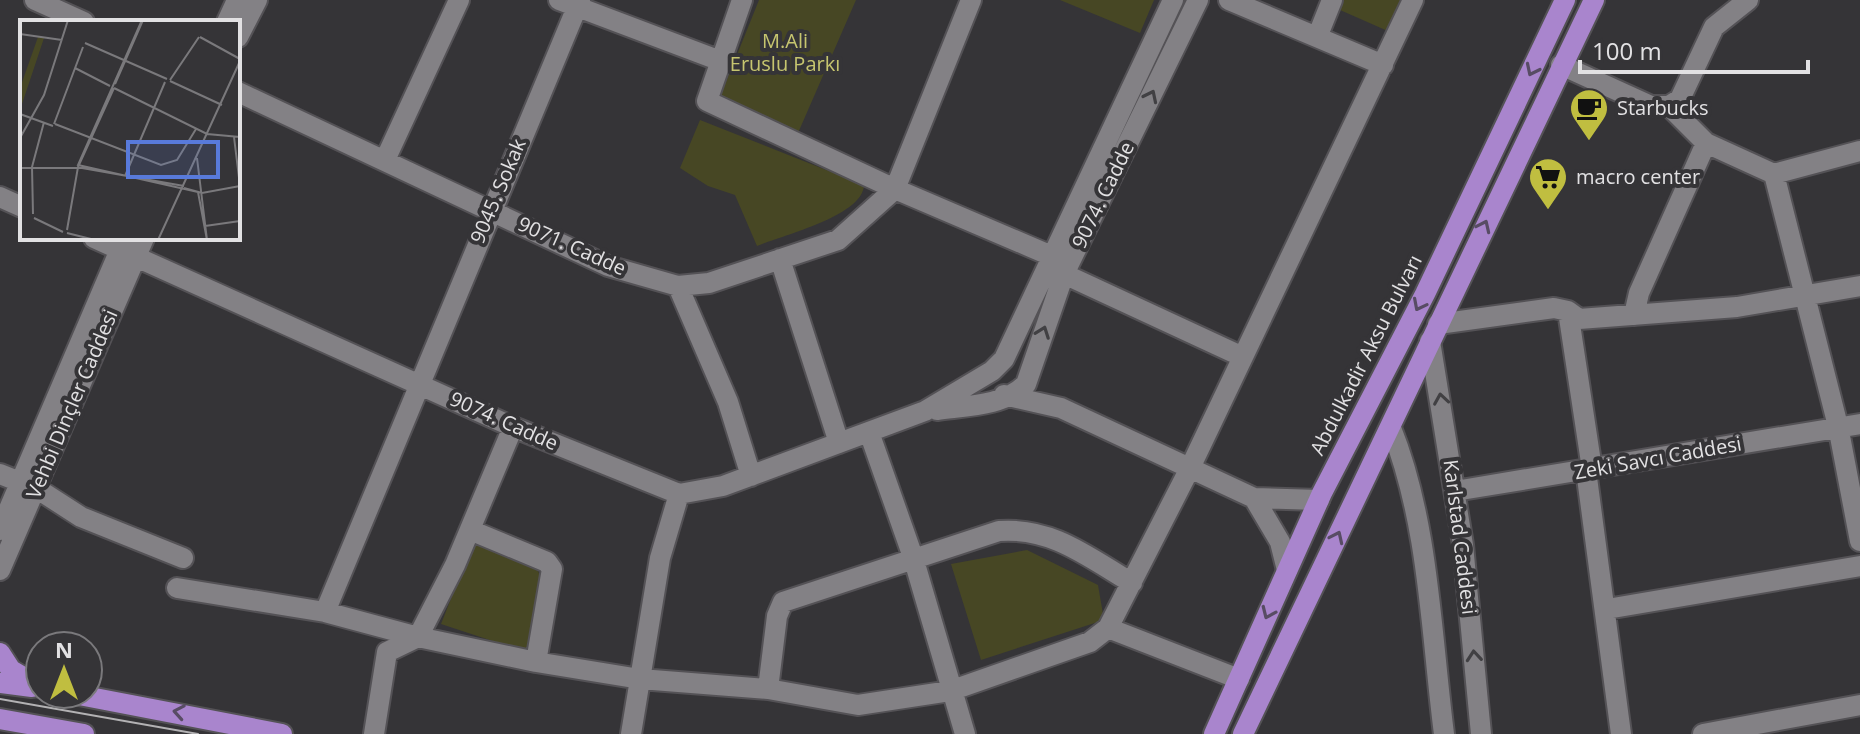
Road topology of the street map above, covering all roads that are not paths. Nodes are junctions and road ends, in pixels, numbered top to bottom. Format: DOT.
graph roads {
  1 [pos="37,0"];
  2 [pos="237,0"];
  3 [pos="257,0"];
  4 [pos="459,0"];
  5 [pos="742,0"];
  6 [pos="971,0"];
  7 [pos="1173,0"];
  8 [pos="1198,0"];
  9 [pos="1229,0"];
  10 [pos="1332,0"];
  11 [pos="1413,0"];
  12 [pos="1565,0"];
  13 [pos="1594,0"];
  14 [pos="1748,0"];
  15 [pos="572,2"];
  16 [pos="80,20"];
  17 [pos="228,20"];
  18 [pos="240,33"];
  19 [pos="1318,35"];
  20 [pos="718,60"];
  21 [pos="1383,65"];
  22 [pos="1561,65"];
  23 [pos="240,93"];
  24 [pos="1669,106"];
  25 [pos="1706,143"];
  26 [pos="1860,151"];
  27 [pos="385,160"];
  28 [pos="1774,174"];
  29 [pos="895,189"];
  30 [pos="0,197"];
  31 [pos="20,206"];
  32 [pos="490,208"];
  33 [pos="105,240"];
  34 [pos="131,245"];
  35 [pos="780,259"];
  36 [pos="1059,265"];
  37 [pos="678,286"];
  38 [pos="1860,286"];
  39 [pos="1806,293"];
  40 [pos="1568,311"];
  41 [pos="1634,315"];
  42 [pos="1434,333"];
  43 [pos="1243,357"];
  44 [pos="998,365"];
  45 [pos="1031,374"];
  46 [pos="418,383"];
  47 [pos="1008,396"];
  48 [pos="1061,408"];
  49 [pos="925,411"];
  50 [pos="1860,424"];
  51 [pos="1838,426"];
  52 [pos="513,427"];
  53 [pos="1391,428"];
  54 [pos="869,432"];
  55 [pos="839,443"];
  56 [pos="1190,468"];
  57 [pos="1589,470"];
  58 [pos="0,474"];
  59 [pos="751,476"];
  60 [pos="28,485"];
  61 [pos="1455,491"];
  62 [pos="679,494"];
  63 [pos="1254,498"];
  64 [pos="1319,500"];
  65 [pos="0,530"];
  66 [pos="470,530"];
  67 [pos="1860,541"];
  68 [pos="913,557"];
  69 [pos="183,558"];
  70 [pos="1860,566"];
  71 [pos="0,570"];
  72 [pos="1287,570"];
  73 [pos="1132,583"];
  74 [pos="177,588"];
  75 [pos="1607,609"];
  76 [pos="325,612"];
  77 [pos="1108,628"];
  78 [pos="418,637"];
  79 [pos="0,653"];
  80 [pos="536,662"];
  81 [pos="24,678"];
  82 [pos="640,679"];
  83 [pos="1239,679"];
  84 [pos="0,683"];
  85 [pos="24,686"];
  86 [pos="768,689"];
  87 [pos="950,691"];
  88 [pos="104,700"];
  89 [pos="1860,705"];
  90 [pos="5,722"];
  91 [pos="1763,729"];
  92 [pos="84,734"];
  93 [pos="282,734"];
  94 [pos="374,734"];
  95 [pos="631,734"];
  96 [pos="965,734"];
  97 [pos="1214,734"];
  98 [pos="1243,734"];
  99 [pos="1444,734"];
  100 [pos="1481,734"];
  101 [pos="1621,734"];
  102 [pos="1703,734"];
  1 -- 16 [label="street"];
  2 -- 17 [label="street"];
  3 -- 18 [label="street"];
  4 -- 27 [label="street"];
  5 -- 20 [label="street"];
  6 -- 29 [label="street, 9071. Cadde"];
  7 -- 36 [label="street, 9074. Cadde"];
  36 -- 8 [label="street, 9074. Cadde, one-way"];
  9 -- 19 [label="street"];
  10 -- 19 [label="street"];
  11 -- 21 [label="street"];
  12 -- 64 [label="main road, Abdulkadir Aksu Bulvarı, one-way"];
  13 -- 22 [label="main road"];
  14 -- 24 [label="street"];
  15 -- 20 [label="street"];
  15 -- 32 [label="street, 9045. Sokak"];
  19 -- 21 [label="street"];
  20 -- 29 [label="street"];
  21 -- 43 [label="street"];
  22 -- 24 [label="street"];
  42 -- 22 [label="main road, one-way"];
  23 -- 27 [label="street, 9071. Cadde"];
  24 -- 25 [label="street"];
  25 -- 28 [label="street"];
  25 -- 41 [label="street"];
  26 -- 28 [label="street"];
  27 -- 32 [label="street, 9071. Cadde"];
  28 -- 39 [label="street"];
  29 -- 35 [label="street, 9071. Cadde"];
  29 -- 36 [label="street"];
  30 -- 31 [label="street"];
  32 -- 37 [label="street, 9071. Cadde"];
  32 -- 46 [label="street, 9045. Sokak"];
  33 -- 34 [label="street, 9074. Cadde"];
  34 -- 46 [label="street, 9074. Cadde"];
  34 -- 60 [label="street"];
  35 -- 37 [label="street, 9071. Cadde"];
  35 -- 55 [label="street"];
  36 -- 43 [label="street"];
  36 -- 44 [label="street, 9074. Cadde"];
  45 -- 36 [label="street, 9074. Cadde, one-way"];
  37 -- 59 [label="street"];
  38 -- 39 [label="street"];
  39 -- 41 [label="street"];
  39 -- 51 [label="street"];
  40 -- 41 [label="street"];
  40 -- 42 [label="street"];
  40 -- 57 [label="street"];
  42 -- 53 [label="main road"];
  61 -- 42 [label="street, Karlstad Caddesi, one-way"];
  43 -- 56 [label="street"];
  44 -- 45 [label="street"];
  44 -- 47 [label="street"];
  44 -- 49 [label="street"];
  45 -- 47 [label="street, 9074. Cadde"];
  45 -- 48 [label="street"];
  46 -- 52 [label="street, 9074. Cadde"];
  46 -- 76 [label="street, 9045. Sokak"];
  47 -- 48 [label="street"];
  47 -- 49 [label="street"];
  48 -- 56 [label="street"];
  49 -- 54 [label="street"];
  50 -- 51 [label="street, Zeki Savcı Caddesi"];
  51 -- 57 [label="street, Zeki Savcı Caddesi"];
  51 -- 67 [label="street"];
  52 -- 62 [label="street, 9074. Cadde"];
  52 -- 66 [label="street"];
  98 -- 53 [label="main road, one-way"];
  53 -- 99 [label="street, Karlstad Caddesi"];
  54 -- 55 [label="street"];
  54 -- 68 [label="street"];
  55 -- 59 [label="street"];
  56 -- 63 [label="street"];
  56 -- 73 [label="street"];
  57 -- 61 [label="street, Zeki Savcı Caddesi"];
  57 -- 75 [label="street"];
  58 -- 60 [label="street"];
  59 -- 62 [label="street"];
  60 -- 65 [label="street"];
  60 -- 69 [label="street"];
  60 -- 71 [label="street, Vehbi Dinçler Caddesi"];
  100 -- 61 [label="street, Karlstad Caddesi, one-way"];
  62 -- 82 [label="street"];
  63 -- 64 [label="street"];
  63 -- 72 [label="street"];
  64 -- 72 [label="main road, Abdulkadir Aksu Bulvarı"];
  66 -- 78 [label="street"];
  66 -- 80 [label="street"];
  68 -- 73 [label="street"];
  68 -- 86 [label="street"];
  68 -- 87 [label="street"];
  70 -- 75 [label="street"];
  72 -- 83 [label="main road, Abdulkadir Aksu Bulvarı, one-way"];
  73 -- 77 [label="street"];
  74 -- 76 [label="street"];
  75 -- 101 [label="street"];
  76 -- 78 [label="street"];
  77 -- 83 [label="street"];
  77 -- 87 [label="street"];
  78 -- 80 [label="street"];
  78 -- 94 [label="street"];
  79 -- 81 [label="main road"];
  80 -- 82 [label="street"];
  82 -- 86 [label="street"];
  82 -- 95 [label="street"];
  83 -- 97 [label="main road, Abdulkadir Aksu Bulvarı"];
  84 -- 85 [label="main road"];
  86 -- 87 [label="street"];
  87 -- 96 [label="street"];
  93 -- 88 [label="main road, one-way"];
  89 -- 91 [label="street"];
  90 -- 92 [label="main road"];
  91 -- 102 [label="street"];
}
